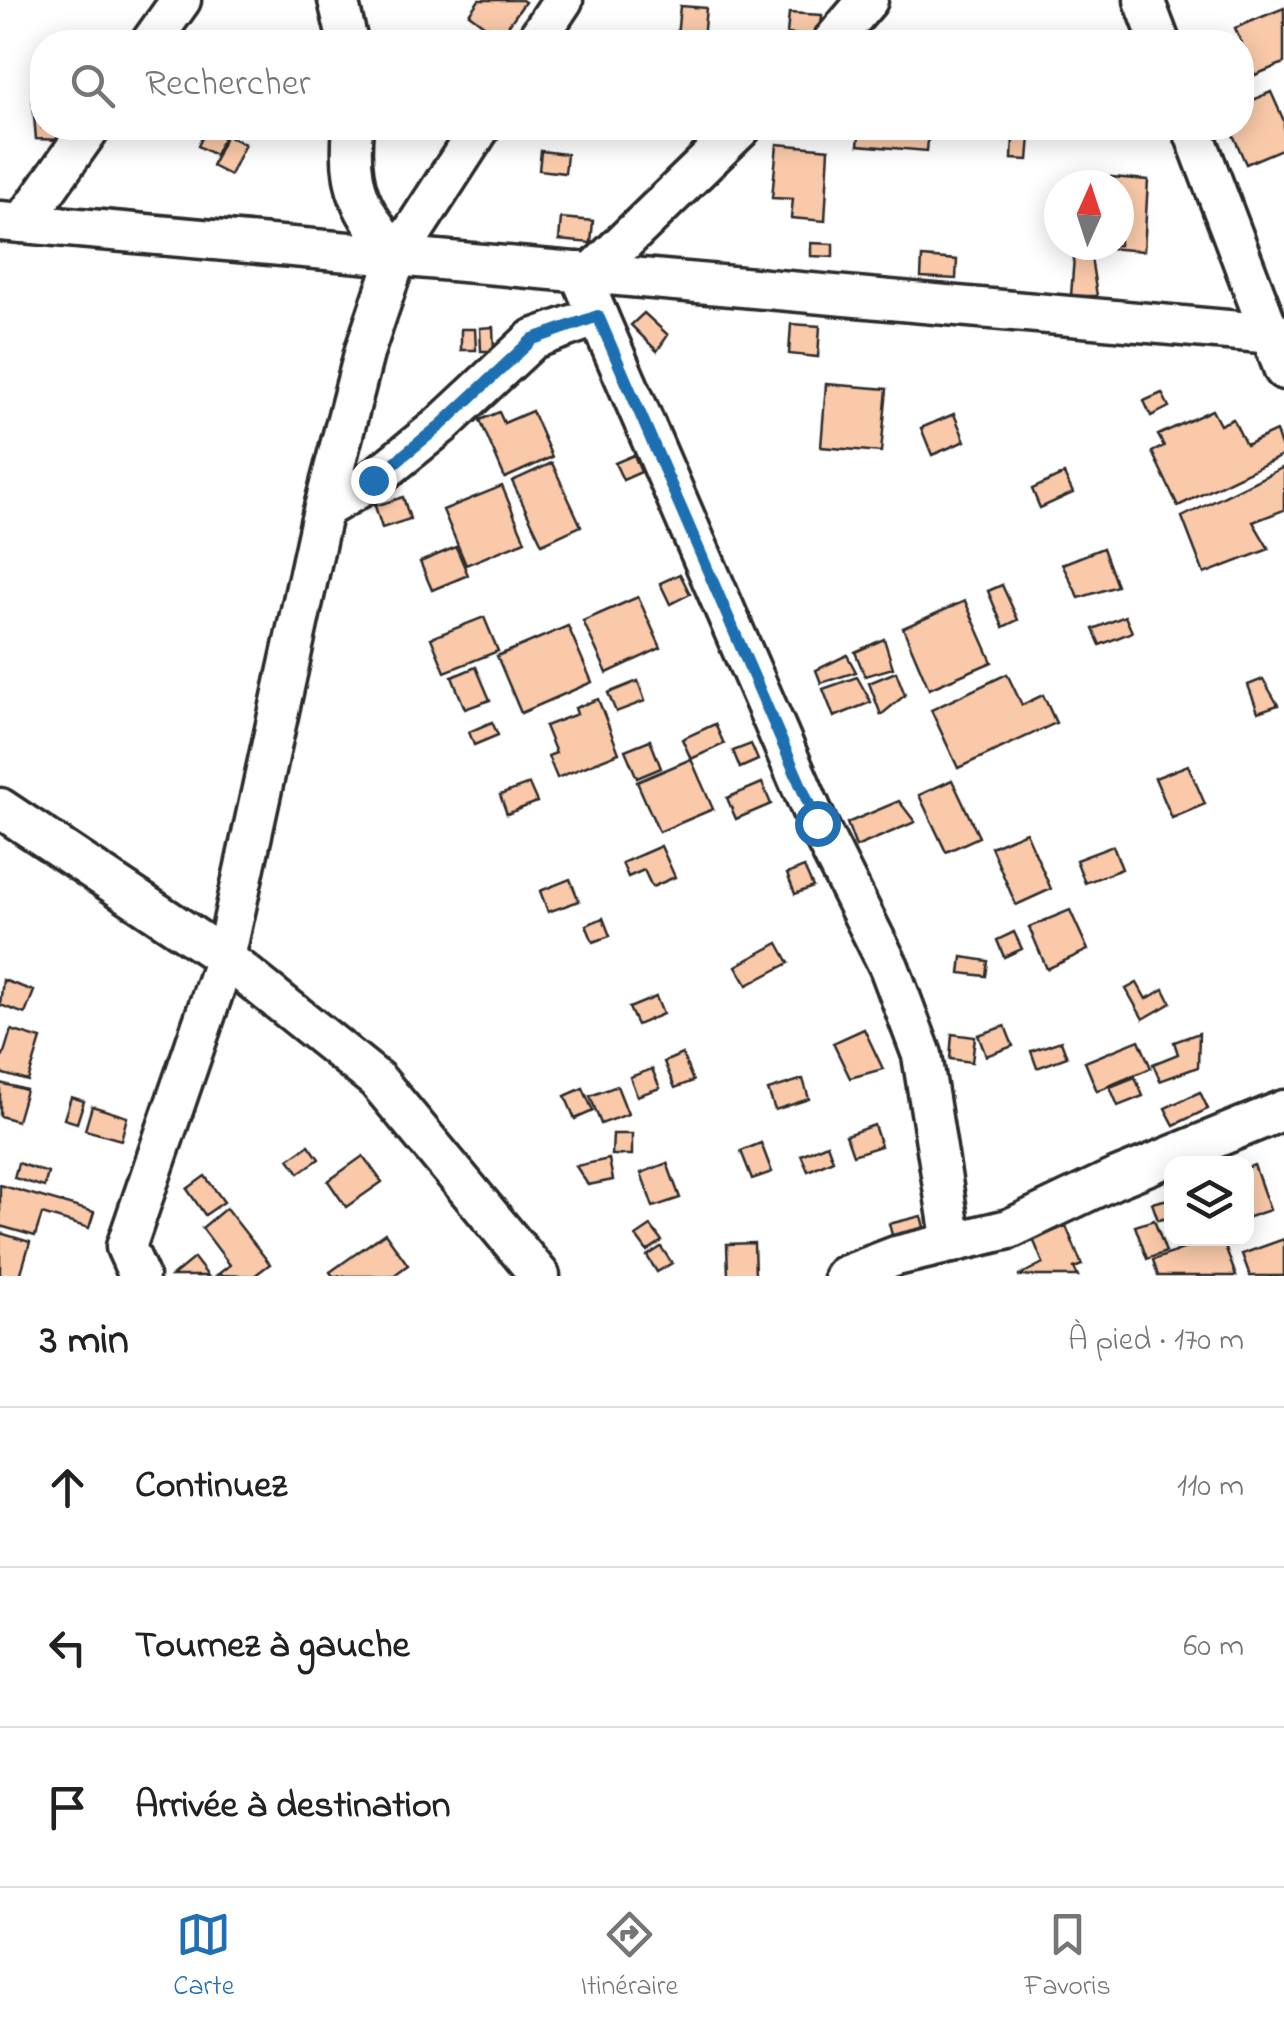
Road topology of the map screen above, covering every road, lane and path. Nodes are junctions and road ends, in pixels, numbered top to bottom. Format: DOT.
graph roads {
  1 [pos="181,0"];
  2 [pos="338,0"];
  3 [pos="562,0"];
  4 [pos="868,0"];
  5 [pos="1144,0"];
  6 [pos="160,30"];
  7 [pos="345,30"];
  8 [pos="543,30"];
  9 [pos="842,30"];
  10 [pos="1155,30"];
  11 [pos="80,140"];
  12 [pos="352,140"];
  13 [pos="472,140"];
  14 [pos="729,140"];
  15 [pos="1197,140"];
  16 [pos="678,193"];
  17 [pos="11,222"];
  18 [pos="397,256"];
  19 [pos="587,271"];
  20 [pos="648,276"];
  21 [pos="598,316"];
  22 [pos="1277,334"];
  23 [pos="1284,370"];
  24 [pos="324,509"];
  25 [pos="0,808"];
  26 [pos="225,958"];
  27 [pos="1284,1110"];
  28 [pos="952,1242"];
  29 [pos="139,1276"];
  30 [pos="540,1276"];
  31 [pos="844,1276"];
  1 -- 6 [label="street"];
  2 -- 7 [label="street"];
  3 -- 8 [label="street"];
  4 -- 9 [label="street"];
  5 -- 10 [label="street"];
  11 -- 17 [label="street"];
  12 -- 18 [label="street"];
  13 -- 18 [label="street"];
  14 -- 16 [label="street"];
  15 -- 22 [label="street"];
  16 -- 19 [label="street"];
  16 -- 20 [label="street"];
  17 -- 18 [label="street"];
  18 -- 19 [label="street"];
  18 -- 24 [label="street"];
  19 -- 20 [label="street"];
  19 -- 21 [label="street"];
  20 -- 22 [label="street"];
  21 -- 24 [label="street"];
  21 -- 28 [label="street"];
  22 -- 23 [label="street"];
  24 -- 26 [label="street"];
  25 -- 26 [label="street"];
  26 -- 29 [label="street"];
  26 -- 30 [label="street"];
  27 -- 28 [label="street"];
  28 -- 31 [label="street"];
}
